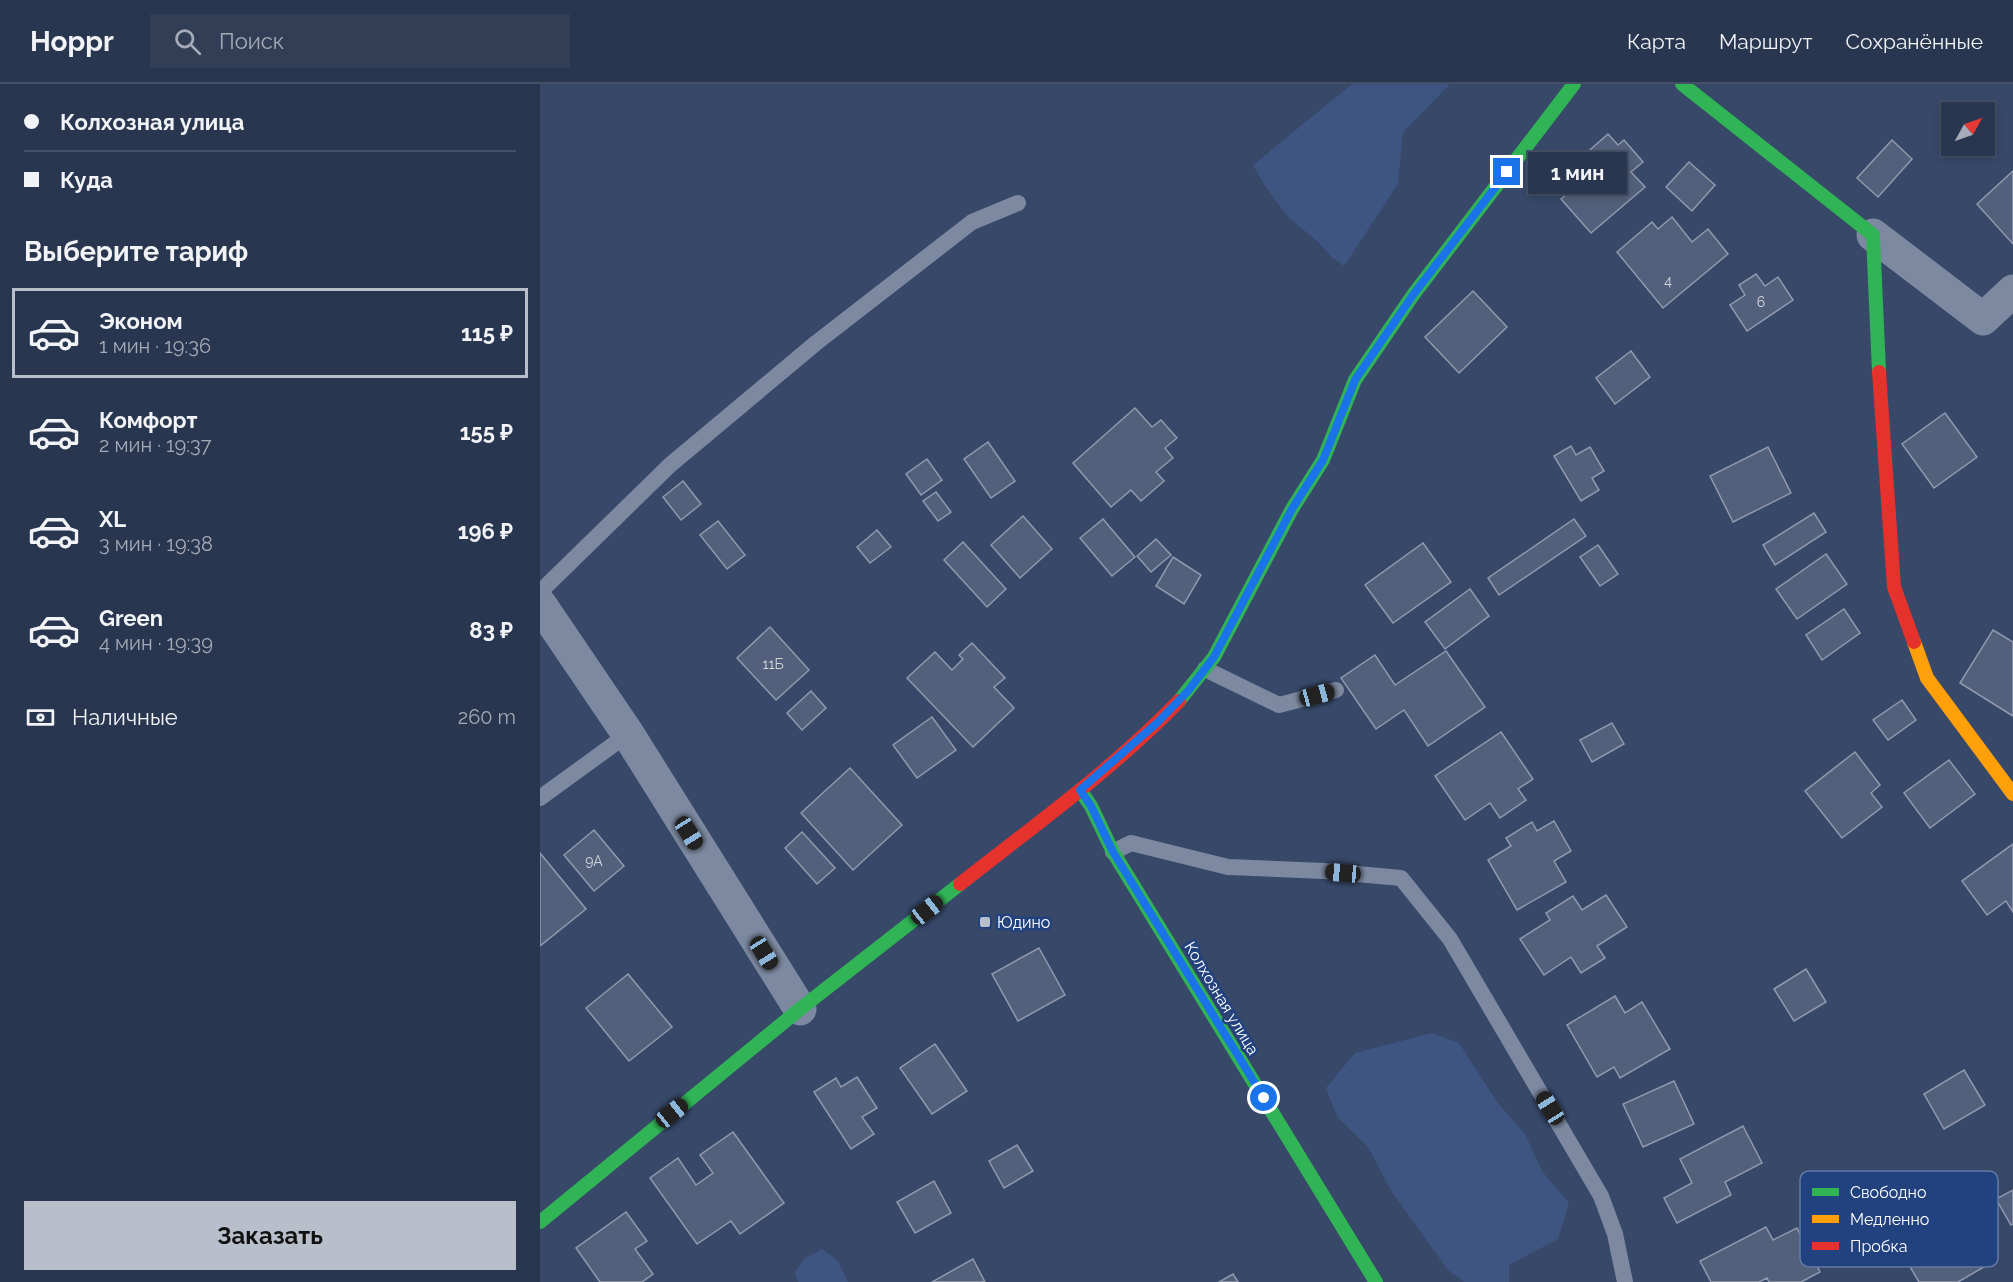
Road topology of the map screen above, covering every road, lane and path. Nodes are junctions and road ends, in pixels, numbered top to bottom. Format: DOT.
graph roads {
  1 [pos="1574,84"];
  2 [pos="1682,84"];
  3 [pos="1018,203"];
  4 [pos="1873,235"];
  5 [pos="2013,291"];
  6 [pos="540,592"];
  7 [pos="540,604"];
  8 [pos="1205,669"];
  9 [pos="1336,690"];
  10 [pos="627,734"];
  11 [pos="1080,790"];
  12 [pos="2013,794"];
  13 [pos="540,798"];
  14 [pos="1113,852"];
  15 [pos="800,1009"];
  16 [pos="540,1222"];
  17 [pos="1376,1282"];
  18 [pos="1625,1282"];
  1 -- 8 [label="street"];
  2 -- 4 [label="street"];
  3 -- 6 [label="lane"];
  4 -- 5 [label="street"];
  4 -- 12 [label="street"];
  7 -- 10 [label="street"];
  8 -- 9 [label="lane"];
  8 -- 11 [label="street"];
  10 -- 13 [label="lane"];
  10 -- 15 [label="street"];
  11 -- 14 [label="street, Колхозная улица"];
  11 -- 15 [label="street"];
  14 -- 17 [label="street, Колхозная улица"];
  14 -- 18 [label="lane"];
  15 -- 16 [label="street"];
}
